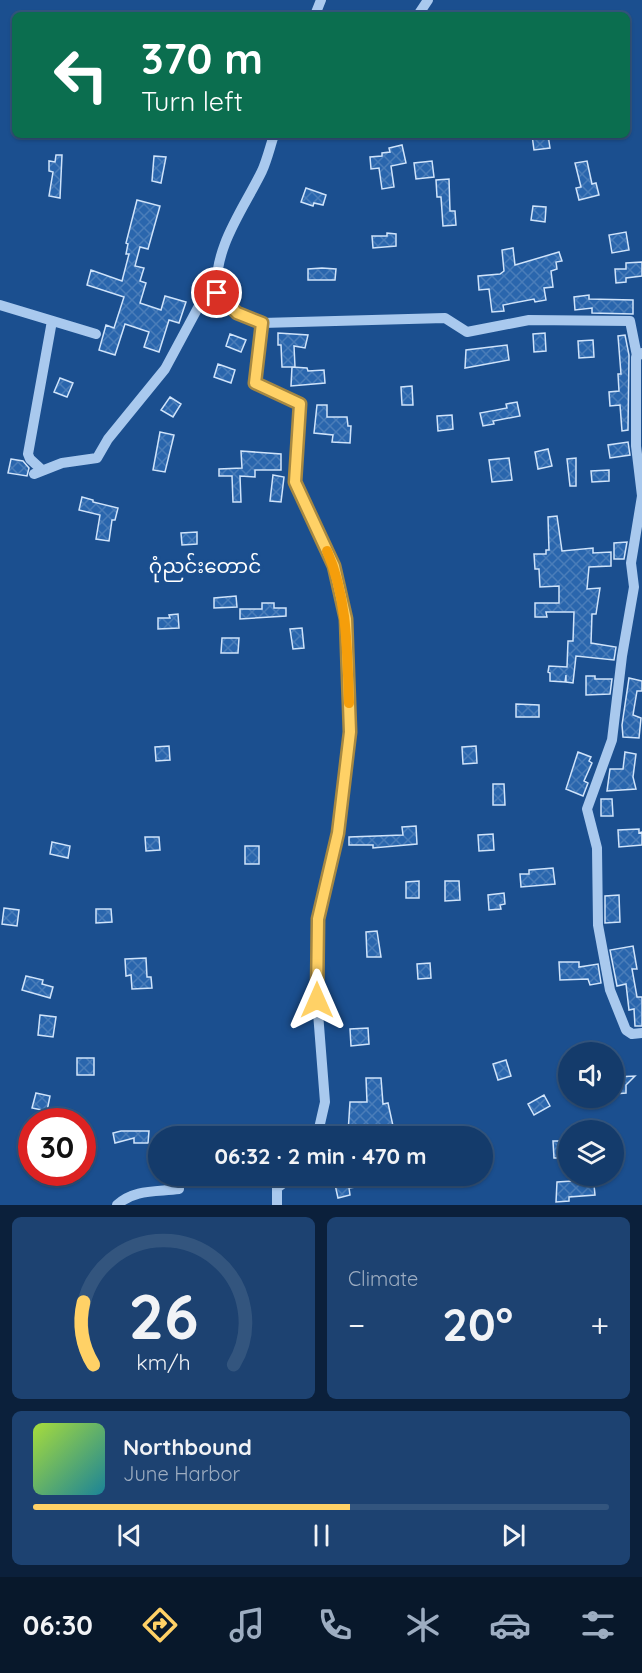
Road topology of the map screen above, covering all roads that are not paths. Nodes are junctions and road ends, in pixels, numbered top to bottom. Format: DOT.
graph roads {
  1 [pos="273,138"];
  2 [pos="217,293"];
  3 [pos="0,305"];
  4 [pos="52,321"];
  5 [pos="262,323"];
  6 [pos="96,334"];
  7 [pos="640,354"];
  8 [pos="642,1033"];
  9 [pos="320,1126"];
  10 [pos="280,1186"];
  11 [pos="179,1189"];
  12 [pos="117,1205"];
  13 [pos="277,1205"];
  1 -- 2 [label="street"];
  2 -- 4 [label="street"];
  2 -- 5 [label="street"];
  3 -- 4 [label="street"];
  4 -- 6 [label="street"];
  5 -- 7 [label="street"];
  5 -- 9 [label="street"];
  7 -- 8 [label="street"];
  10 -- 13 [label="street"];
  11 -- 12 [label="street"];
}
